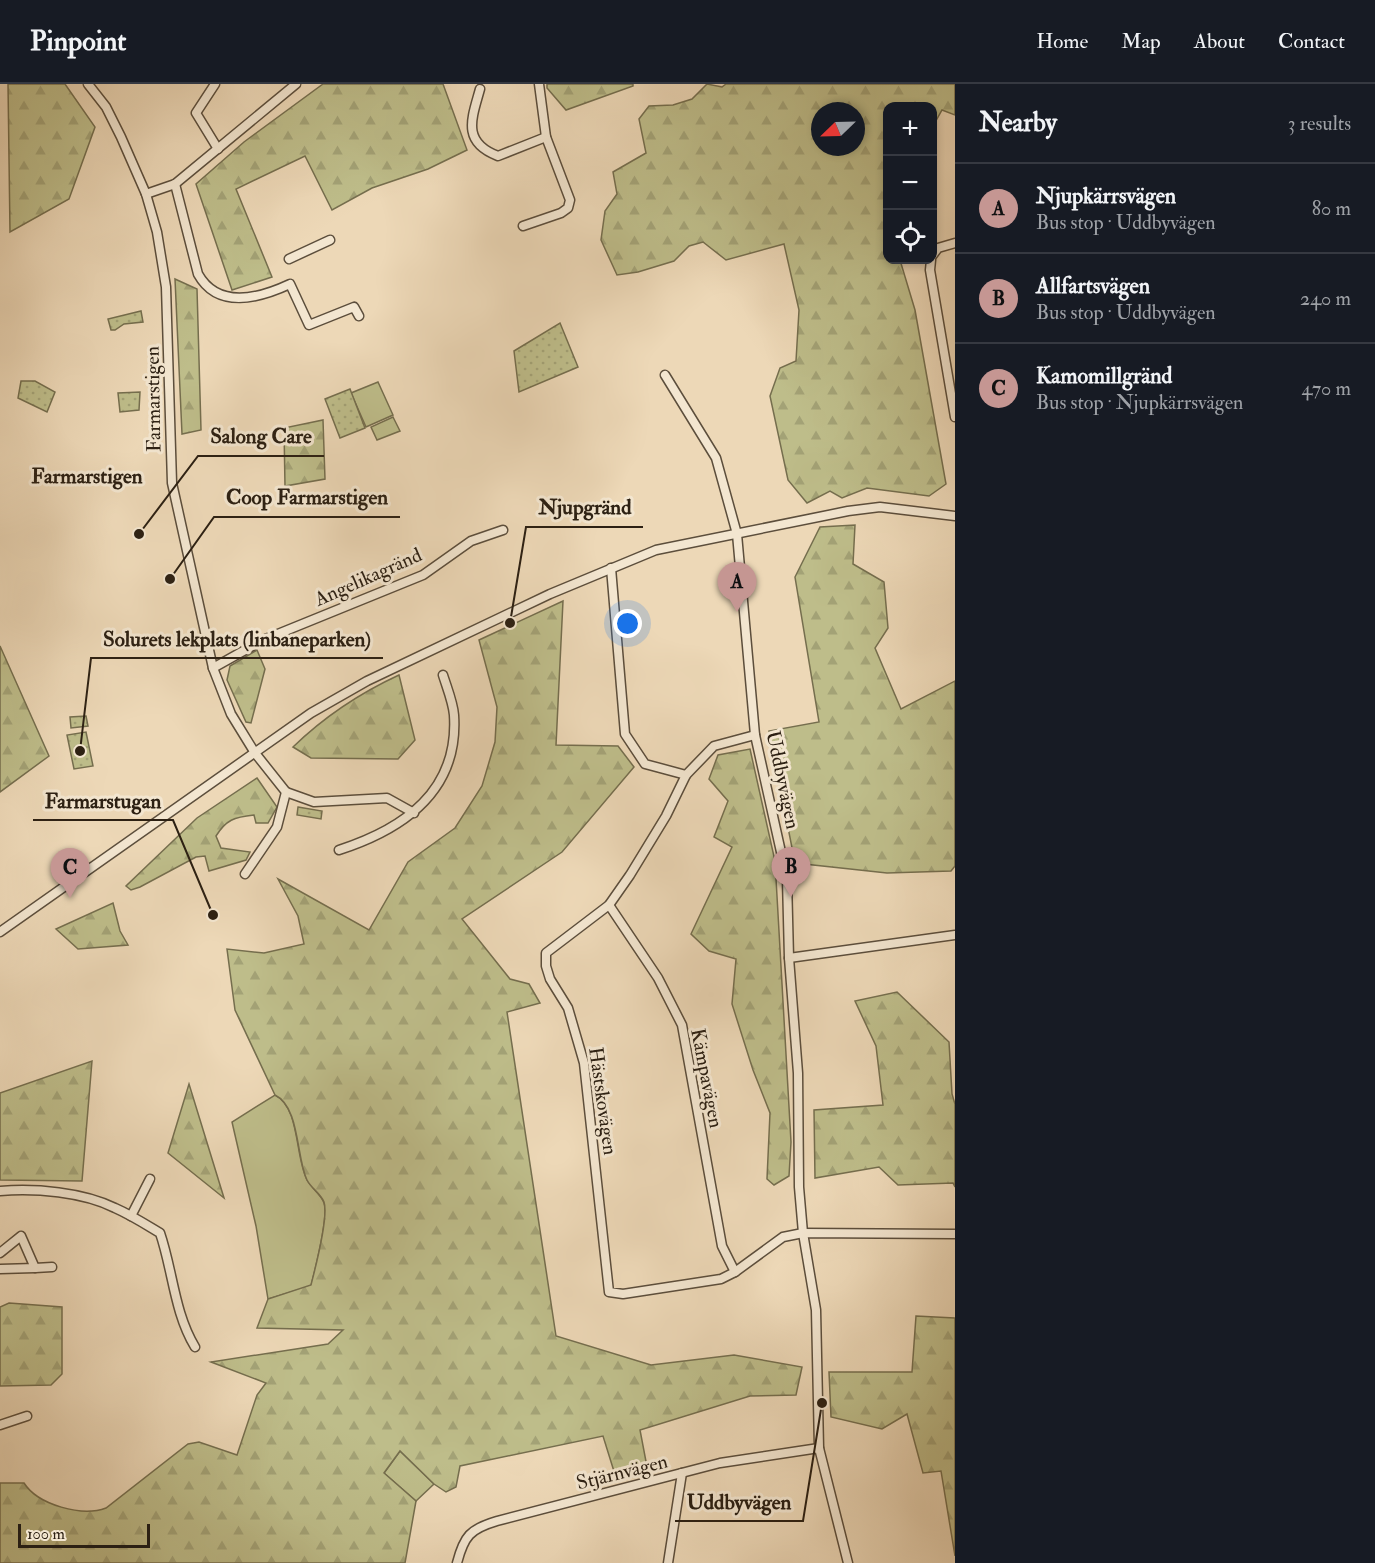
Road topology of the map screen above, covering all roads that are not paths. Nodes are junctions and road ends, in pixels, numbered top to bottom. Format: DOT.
graph roads {
  1 [pos="88,84"];
  2 [pos="215,84"];
  3 [pos="296,84"];
  4 [pos="539,84"];
  5 [pos="480,89"];
  6 [pos="546,137"];
  7 [pos="218,149"];
  8 [pos="175,184"];
  9 [pos="146,194"];
  10 [pos="523,226"];
  11 [pos="330,240"];
  12 [pos="955,243"];
  13 [pos="937,250"];
  14 [pos="289,259"];
  15 [pos="931,264"];
  16 [pos="359,316"];
  17 [pos="665,375"];
  18 [pos="955,416"];
  19 [pos="955,516"];
  20 [pos="503,530"];
  21 [pos="737,534"];
  22 [pos="611,568"];
  23 [pos="213,668"];
  24 [pos="443,675"];
  25 [pos="755,735"];
  26 [pos="255,753"];
  27 [pos="687,775"];
  28 [pos="286,792"];
  29 [pos="414,813"];
  30 [pos="339,850"];
  31 [pos="245,874"];
  32 [pos="609,905"];
  33 [pos="0,932"];
  34 [pos="955,936"];
  35 [pos="789,958"];
  36 [pos="150,1179"];
  37 [pos="0,1191"];
  38 [pos="131,1216"];
  39 [pos="803,1233"];
  40 [pos="955,1234"];
  41 [pos="0,1253"];
  42 [pos="52,1267"];
  43 [pos="35,1268"];
  44 [pos="0,1269"];
  45 [pos="735,1272"];
  46 [pos="195,1347"];
  47 [pos="27,1416"];
  48 [pos="0,1425"];
  49 [pos="819,1448"];
  50 [pos="682,1473"];
  51 [pos="457,1563"];
  52 [pos="668,1563"];
  53 [pos="848,1563"];
  1 -- 9 [label="street, Farmarstigen"];
  2 -- 7 [label="street"];
  3 -- 7 [label="street"];
  4 -- 6 [label="street"];
  5 -- 6 [label="street"];
  6 -- 10 [label="street"];
  7 -- 8 [label="street"];
  8 -- 9 [label="street"];
  8 -- 16 [label="street"];
  9 -- 23 [label="street, Farmarstigen"];
  11 -- 14 [label="street"];
  12 -- 13 [label="street"];
  15 -- 18 [label="street"];
  17 -- 21 [label="street, Uddbyvägen"];
  19 -- 21 [label="street"];
  20 -- 23 [label="street, Angelikagränd"];
  21 -- 22 [label="street"];
  21 -- 25 [label="street, Uddbyvägen"];
  22 -- 26 [label="street"];
  22 -- 27 [label="street"];
  23 -- 26 [label="street, Farmarstigen"];
  24 -- 29 [label="street"];
  25 -- 27 [label="street, Hästskovägen"];
  25 -- 35 [label="street, Uddbyvägen"];
  26 -- 28 [label="street, Farmarstigen"];
  26 -- 33 [label="street"];
  27 -- 32 [label="street, Hästskovägen"];
  28 -- 29 [label="street"];
  28 -- 31 [label="street"];
  29 -- 30 [label="street"];
  32 -- 45 [label="street, Kämpavägen"];
  32 -- 45 [label="street, Hästskovägen"];
  34 -- 35 [label="street"];
  35 -- 39 [label="street, Uddbyvägen"];
  36 -- 38 [label="street"];
  37 -- 38 [label="street"];
  38 -- 46 [label="street"];
  39 -- 40 [label="street, Hästskovägen"];
  39 -- 45 [label="street, Hästskovägen"];
  39 -- 49 [label="street, Uddbyvägen"];
  41 -- 43 [label="street"];
  42 -- 43 [label="street"];
  43 -- 44 [label="street"];
  47 -- 48 [label="street"];
  49 -- 50 [label="street, Stjärnvägen"];
  49 -- 53 [label="street, Uddbyvägen"];
  50 -- 51 [label="street, Stjärnvägen"];
  50 -- 52 [label="street"];
}
